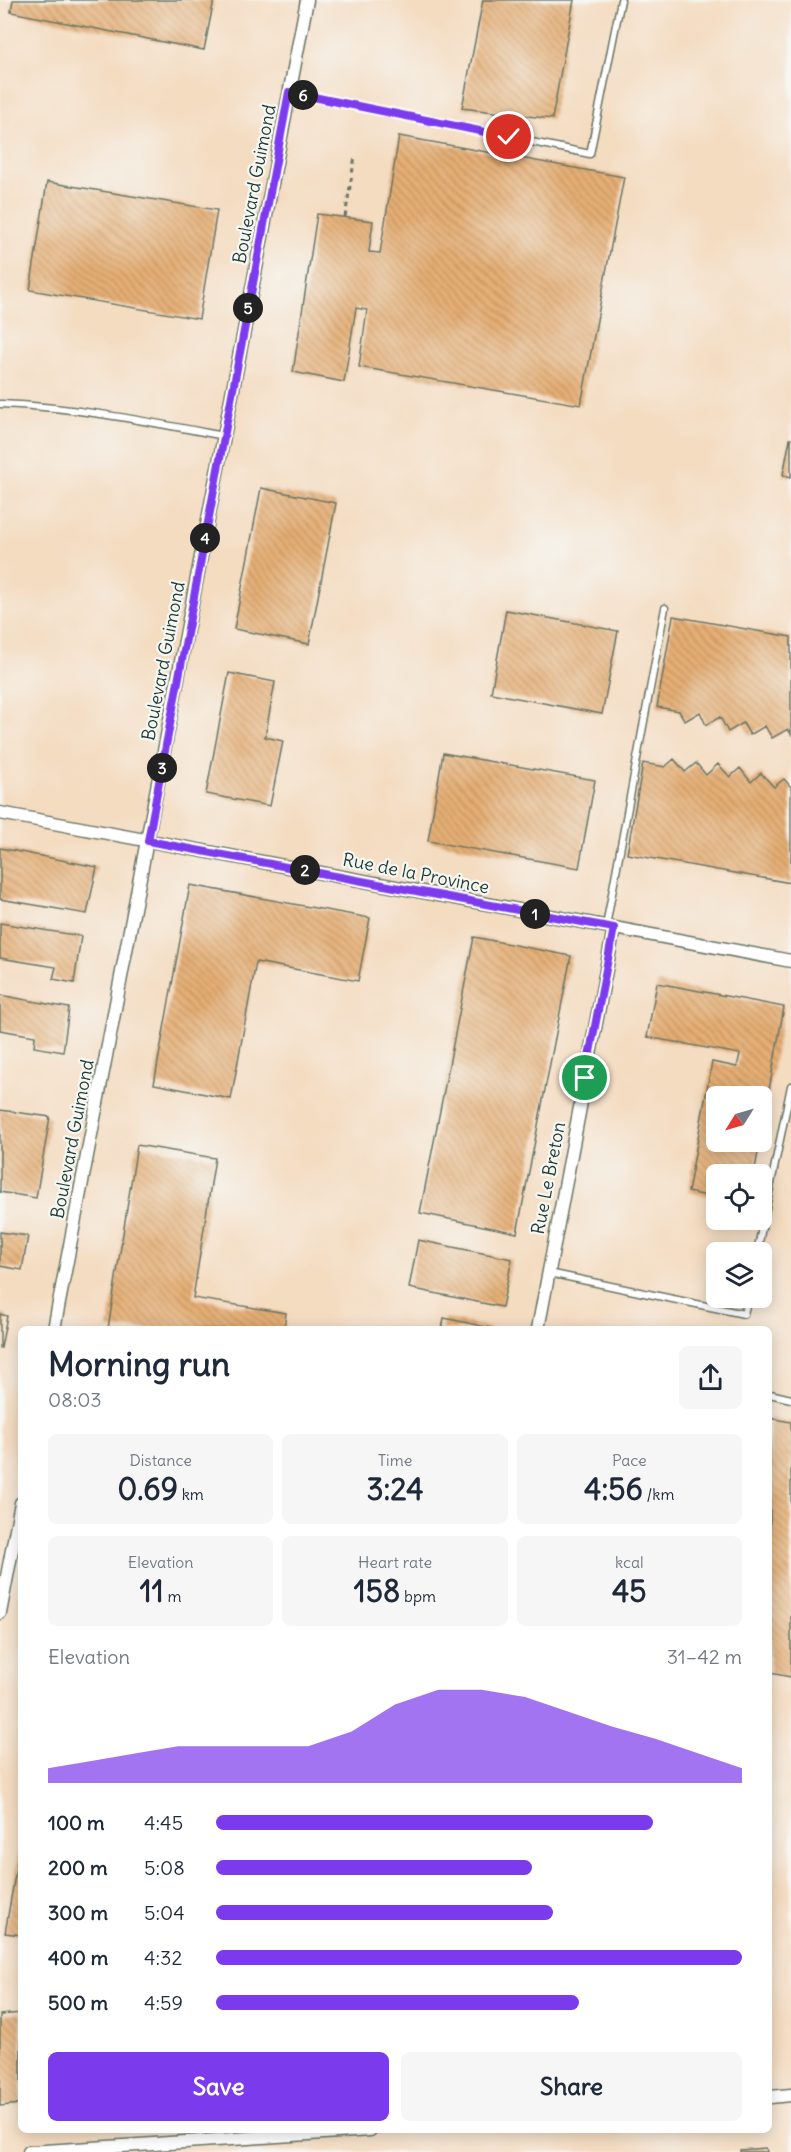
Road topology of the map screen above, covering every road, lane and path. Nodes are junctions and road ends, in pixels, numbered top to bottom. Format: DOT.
graph roads {
  1 [pos="307,0"];
  2 [pos="621,0"];
  3 [pos="289,92"];
  4 [pos="355,156"];
  5 [pos="345,218"];
  6 [pos="0,404"];
  7 [pos="224,436"];
  8 [pos="664,608"];
  9 [pos="0,813"];
  10 [pos="148,841"];
  11 [pos="610,928"];
  12 [pos="791,961"];
  13 [pos="791,1086"];
  14 [pos="759,1242"];
  15 [pos="548,1273"];
  16 [pos="706,1306"];
  17 [pos="715,1308"];
  18 [pos="746,1308"];
  19 [pos="55,1326"];
  20 [pos="539,1326"];
  21 [pos="772,1394"];
  22 [pos="791,1399"];
  23 [pos="18,1519"];
  24 [pos="0,1613"];
  25 [pos="791,2096"];
  26 [pos="772,2097"];
  27 [pos="324,2133"];
  28 [pos="29,2152"];
  1 -- 3 [label="street, Boulevard Guimond"];
  2 -- 3 [label="lane"];
  3 -- 7 [label="street, Boulevard Guimond"];
  4 -- 5 [label="path"];
  6 -- 7 [label="lane"];
  7 -- 10 [label="street, Boulevard Guimond"];
  8 -- 11 [label="lane"];
  9 -- 10 [label="street, Rue de la Province"];
  10 -- 11 [label="street, Rue de la Province"];
  10 -- 19 [label="street, Boulevard Guimond"];
  11 -- 12 [label="street, Rue de la Province"];
  11 -- 15 [label="street, Rue Le Breton"];
  13 -- 14 [label="lane"];
  15 -- 16 [label="lane"];
  15 -- 20 [label="street, Rue Le Breton"];
  17 -- 18 [label="lane"];
  21 -- 22 [label="lane"];
  23 -- 24 [label="street"];
  25 -- 26 [label="street"];
  27 -- 28 [label="street"];
}
